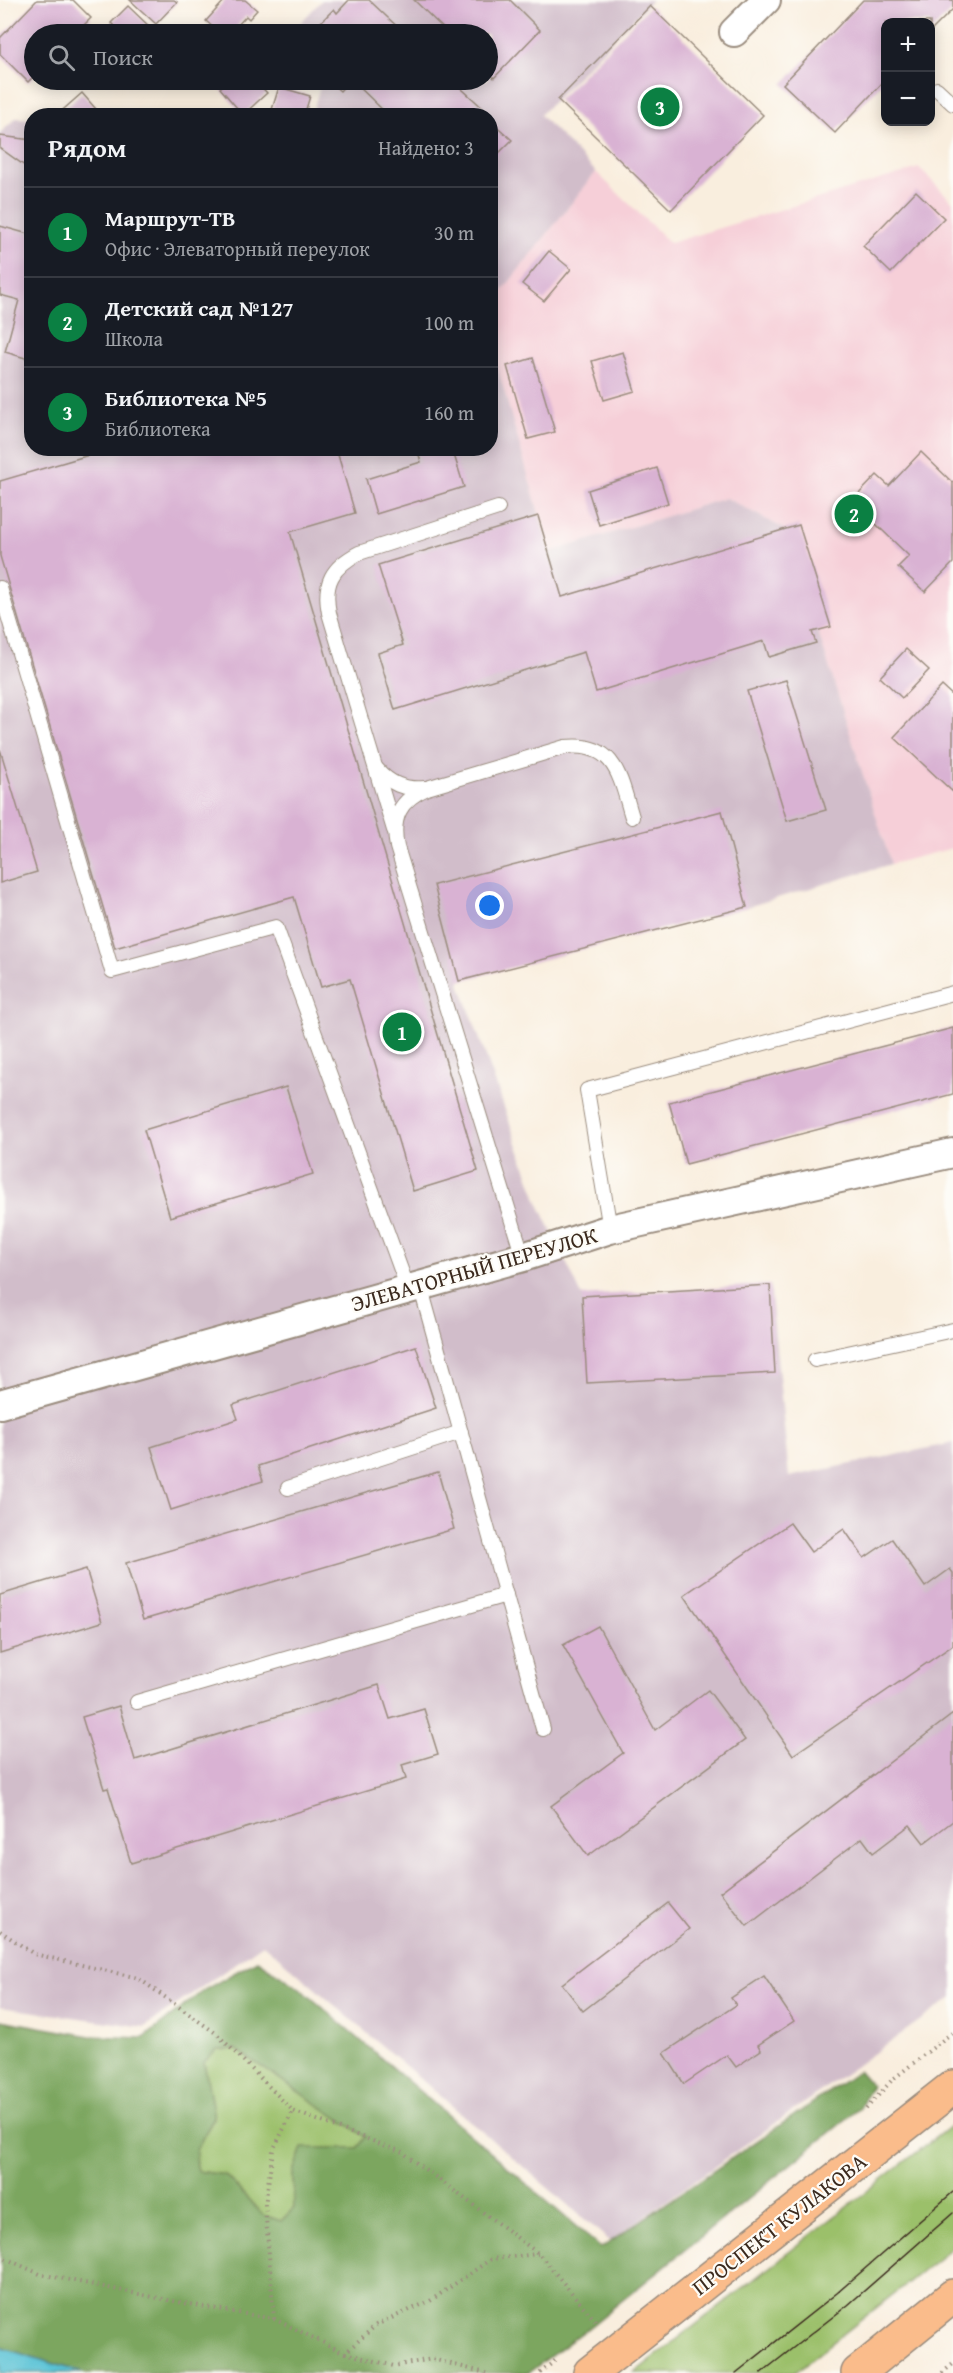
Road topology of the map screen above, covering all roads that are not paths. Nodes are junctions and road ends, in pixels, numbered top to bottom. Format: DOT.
graph roads {
  1 [pos="766,0"];
  2 [pos="734,32"];
  3 [pos="937,89"];
  4 [pos="953,104"];
  5 [pos="498,508"];
  6 [pos="0,588"];
  7 [pos="371,755"];
  8 [pos="427,788"];
  9 [pos="632,817"];
  10 [pos="394,832"];
  11 [pos="953,993"];
  12 [pos="953,1153"];
  13 [pos="610,1229"];
  14 [pos="523,1257"];
  15 [pos="414,1287"];
  16 [pos="953,1330"];
  17 [pos="815,1360"];
  18 [pos="0,1404"];
  19 [pos="461,1432"];
  20 [pos="288,1488"];
  21 [pos="506,1595"];
  22 [pos="137,1702"];
  23 [pos="543,1729"];
  24 [pos="953,2087"];
  25 [pos="953,2296"];
  26 [pos="598,2367"];
  27 [pos="858,2373"];
  1 -- 2 [label="street"];
  3 -- 4 [label="lane"];
  5 -- 7 [label="lane"];
  6 -- 15 [label="lane"];
  7 -- 8 [label="lane"];
  7 -- 10 [label="lane"];
  8 -- 9 [label="lane"];
  8 -- 10 [label="lane"];
  10 -- 14 [label="lane"];
  11 -- 13 [label="lane"];
  12 -- 13 [label="street, ЭЛЕВАТОРНЫЙ ПЕРЕУЛОК"];
  13 -- 14 [label="street, ЭЛЕВАТОРНЫЙ ПЕРЕУЛОК"];
  14 -- 15 [label="street, ЭЛЕВАТОРНЫЙ ПЕРЕУЛОК"];
  15 -- 18 [label="street, ЭЛЕВАТОРНЫЙ ПЕРЕУЛОК"];
  15 -- 19 [label="lane"];
  16 -- 17 [label="lane"];
  19 -- 20 [label="lane"];
  19 -- 21 [label="lane"];
  21 -- 22 [label="lane"];
  21 -- 23 [label="lane"];
  24 -- 26 [label="main road, ПРОСПЕКТ КУЛАКОВА"];
  25 -- 27 [label="main road"];
}
